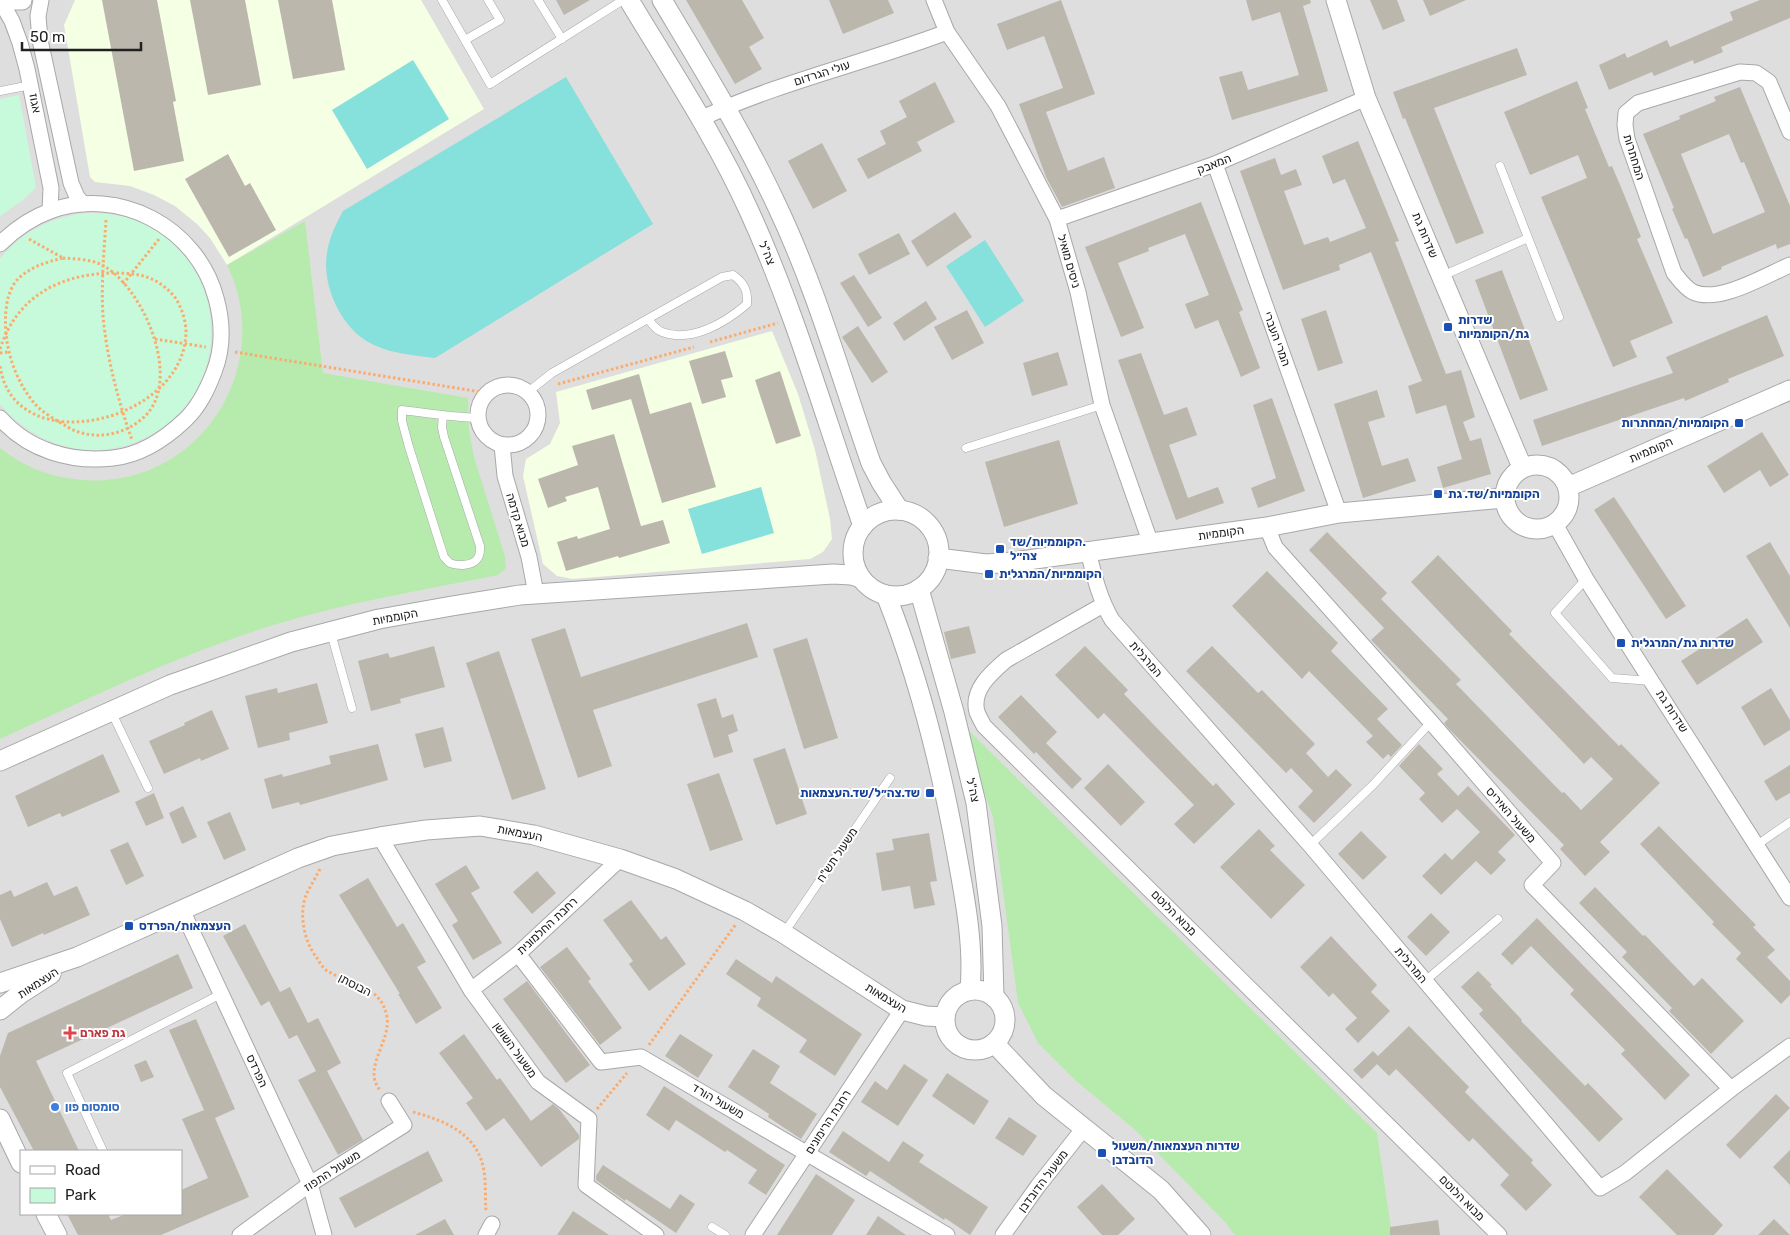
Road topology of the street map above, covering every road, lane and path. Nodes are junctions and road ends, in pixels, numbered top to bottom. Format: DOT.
graph roads {
  1 [pos="0,0"];
  2 [pos="8,0"];
  3 [pos="22,0"];
  4 [pos="40,0"];
  5 [pos="442,0"];
  6 [pos="488,0"];
  7 [pos="538,0"];
  8 [pos="623,0"];
  9 [pos="629,0"];
  10 [pos="662,0"];
  11 [pos="934,0"];
  12 [pos="1336,0"];
  13 [pos="947,32"];
  14 [pos="562,39"];
  15 [pos="465,40"];
  16 [pos="31,85"];
  17 [pos="0,91"];
  18 [pos="1366,98"];
  19 [pos="724,107"];
  20 [pos="700,119"];
  21 [pos="1790,132"];
  22 [pos="1215,164"];
  23 [pos="1500,166"];
  24 [pos="83,204"];
  25 [pos="107,204"];
  26 [pos="50,211"];
  27 [pos="1057,219"];
  28 [pos="168,228"];
  29 [pos="14,231"];
  30 [pos="1528,238"];
  31 [pos="0,244"];
  32 [pos="63,258"];
  33 [pos="1790,265"];
  34 [pos="103,266"];
  35 [pos="103,272"];
  36 [pos="113,273"];
  37 [pos="131,273"];
  38 [pos="1442,276"];
  39 [pos="123,284"];
  40 [pos="1559,317"];
  41 [pos="648,319"];
  42 [pos="794,319"];
  43 [pos="5,335"];
  44 [pos="155,339"];
  45 [pos="710,342"];
  46 [pos="185,344"];
  47 [pos="700,345"];
  48 [pos="220,349"];
  49 [pos="0,350"];
  50 [pos="8,352"];
  51 [pos="0,354"];
  52 [pos="0,365"];
  53 [pos="159,388"];
  54 [pos="1790,390"];
  55 [pos="528,392"];
  56 [pos="487,393"];
  57 [pos="1102,405"];
  58 [pos="122,412"];
  59 [pos="442,415"];
  60 [pos="0,418"];
  61 [pos="478,418"];
  62 [pos="58,421"];
  63 [pos="128,429"];
  64 [pos="502,445"];
  65 [pos="966,448"];
  66 [pos="136,452"];
  67 [pos="1522,468"];
  68 [pos="1568,487"];
  69 [pos="1504,498"];
  70 [pos="900,510"];
  71 [pos="1339,513"];
  72 [pos="1555,524"];
  73 [pos="863,526"];
  74 [pos="1267,527"];
  75 [pos="854,544"];
  76 [pos="1152,544"];
  77 [pos="1088,551"];
  78 [pos="938,558"];
  79 [pos="814,575"];
  80 [pos="861,578"];
  81 [pos="1586,580"];
  82 [pos="919,589"];
  83 [pos="536,594"];
  84 [pos="886,595"];
  85 [pos="1103,605"];
  86 [pos="330,631"];
  87 [pos="1652,681"];
  88 [pos="352,708"];
  89 [pos="111,711"];
  90 [pos="1431,722"];
  91 [pos="0,761"];
  92 [pos="890,778"];
  93 [pos="148,788"];
  94 [pos="1790,822"];
  95 [pos="380,836"];
  96 [pos="1310,845"];
  97 [pos="1757,845"];
  98 [pos="332,846"];
  99 [pos="620,859"];
  100 [pos="1790,898"];
  101 [pos="182,910"];
  102 [pos="745,911"];
  103 [pos="1498,919"];
  104 [pos="783,933"];
  105 [pos="518,954"];
  106 [pos="77,957"];
  107 [pos="1424,981"];
  108 [pos="0,983"];
  109 [pos="471,990"];
  110 [pos="970,990"];
  111 [pos="221,994"];
  112 [pos="994,997"];
  113 [pos="0,1010"];
  114 [pos="902,1010"];
  115 [pos="945,1017"];
  116 [pos="994,1043"];
  117 [pos="1790,1046"];
  118 [pos="641,1056"];
  119 [pos="1731,1089"];
  120 [pos="389,1101"];
  121 [pos="0,1119"];
  122 [pos="589,1119"];
  123 [pos="1084,1128"];
  124 [pos="103,1150"];
  125 [pos="808,1153"];
  126 [pos="20,1162"];
  127 [pos="310,1184"];
  128 [pos="47,1215"];
  129 [pos="712,1227"];
  130 [pos="489,1230"];
  131 [pos="57,1235"];
  132 [pos="240,1235"];
  133 [pos="324,1235"];
  134 [pos="656,1235"];
  135 [pos="725,1235"];
  136 [pos="753,1235"];
  137 [pos="947,1235"];
  138 [pos="1003,1235"];
  139 [pos="1201,1235"];
  140 [pos="1499,1235"];
  1 -- 16 [label="street, אגוז"];
  2 -- 3 [label="street"];
  4 -- 24 [label="street, אגוז"];
  5 -- 15 [label="lane"];
  6 -- 15 [label="lane"];
  7 -- 14 [label="lane"];
  8 -- 14 [label="lane"];
  9 -- 20 [label="street, צה\"ל"];
  10 -- 19 [label="street"];
  11 -- 13 [label="street, ניסים מואיל"];
  12 -- 18 [label="street, שדרות גת"];
  13 -- 19 [label="street, עולי הגרדום"];
  13 -- 27 [label="street, ניסים מואיל"];
  14 -- 15 [label="lane"];
  16 -- 17 [label="lane"];
  16 -- 26 [label="street, אגוז"];
  18 -- 22 [label="street, המאבק"];
  18 -- 38 [label="street, שדרות גת"];
  19 -- 20 [label="street, עולי הגרדום"];
  19 -- 70 [label="street"];
  20 -- 42 [label="street, צה\"ל"];
  21 -- 33 [label="street, המחתרות"];
  22 -- 27 [label="street, המאבק"];
  22 -- 71 [label="street, המרי העברי"];
  23 -- 30 [label="lane"];
  24 -- 25 [label="street"];
  24 -- 26 [label="street"];
  25 -- 28 [label="street"];
  25 -- 34 [label="path"];
  26 -- 29 [label="street"];
  27 -- 57 [label="street, ניסים מואיל"];
  28 -- 37 [label="path"];
  28 -- 48 [label="street"];
  29 -- 31 [label="street"];
  29 -- 32 [label="path"];
  30 -- 38 [label="lane"];
  30 -- 40 [label="lane"];
  32 -- 34 [label="path"];
  32 -- 43 [label="path"];
  34 -- 35 [label="path"];
  34 -- 36 [label="path"];
  35 -- 36 [label="path"];
  35 -- 43 [label="path"];
  35 -- 58 [label="path"];
  36 -- 37 [label="path"];
  36 -- 39 [label="path"];
  37 -- 39 [label="path"];
  37 -- 46 [label="path"];
  38 -- 67 [label="street, שדרות גת"];
  39 -- 44 [label="path"];
  41 -- 41 [label="lane"];
  41 -- 55 [label="lane"];
  42 -- 45 [label="path"];
  42 -- 73 [label="street, צה\"ל"];
  43 -- 49 [label="path"];
  43 -- 50 [label="path"];
  44 -- 46 [label="path"];
  44 -- 53 [label="path"];
  46 -- 48 [label="path"];
  46 -- 53 [label="path"];
  47 -- 55 [label="path"];
  48 -- 56 [label="path"];
  48 -- 66 [label="street"];
  50 -- 51 [label="path"];
  50 -- 62 [label="path"];
  52 -- 62 [label="path"];
  53 -- 58 [label="path"];
  53 -- 63 [label="path"];
  54 -- 68 [label="street, הקוממיות"];
  55 -- 56 [label="street"];
  55 -- 64 [label="street"];
  56 -- 61 [label="street"];
  57 -- 65 [label="lane"];
  57 -- 76 [label="street, ניסים מואיל"];
  58 -- 62 [label="path"];
  58 -- 63 [label="path"];
  59 -- 59 [label="lane"];
  59 -- 61 [label="lane"];
  60 -- 66 [label="street"];
  61 -- 64 [label="street"];
  62 -- 63 [label="path"];
  63 -- 66 [label="path"];
  64 -- 83 [label="street, מבוא קדמה"];
  67 -- 68 [label="street"];
  67 -- 69 [label="street"];
  68 -- 72 [label="street"];
  69 -- 71 [label="street, הקוממיות"];
  69 -- 72 [label="street"];
  70 -- 73 [label="street"];
  70 -- 78 [label="street"];
  71 -- 74 [label="street, הקוממיות"];
  72 -- 81 [label="street, שדרות גת"];
  73 -- 75 [label="street"];
  74 -- 76 [label="street, הקוממיות"];
  74 -- 90 [label="street, משעול האיריס"];
  75 -- 79 [label="street, הקוממיות"];
  75 -- 80 [label="street"];
  76 -- 77 [label="street, הקוממיות"];
  77 -- 78 [label="street, הקוממיות"];
  77 -- 85 [label="street, המרגלית"];
  78 -- 82 [label="street"];
  79 -- 80 [label="street, הקוממיות"];
  79 -- 83 [label="street, הקוממיות"];
  80 -- 84 [label="street"];
  81 -- 87 [label="street, שדרות גת"];
  81 -- 87 [label="lane"];
  82 -- 84 [label="street"];
  82 -- 112 [label="street, צה\"ל"];
  83 -- 86 [label="street, הקוממיות"];
  84 -- 110 [label="street"];
  85 -- 96 [label="street, המרגלית"];
  85 -- 140 [label="street, מבוא הלוטם"];
  86 -- 88 [label="lane"];
  86 -- 89 [label="street, הקוממיות"];
  87 -- 97 [label="street, שדרות גת"];
  89 -- 91 [label="street, הקוממיות"];
  89 -- 93 [label="lane"];
  90 -- 96 [label="lane"];
  90 -- 119 [label="street, משעול האיריס"];
  92 -- 104 [label="lane, משעול תש\"ח"];
  94 -- 97 [label="lane"];
  95 -- 98 [label="street, העצמאות"];
  95 -- 99 [label="street, העצמאות"];
  95 -- 109 [label="street, משעול השושן"];
  96 -- 107 [label="street, המרגלית"];
  97 -- 100 [label="street, שדרות גת"];
  98 -- 101 [label="street, העצמאות"];
  98 -- 120 [label="path, הבוסתן"];
  99 -- 102 [label="street, העצמאות"];
  99 -- 105 [label="street, רחבת החלמונית"];
  101 -- 106 [label="street, העצמאות"];
  101 -- 111 [label="street, הפרדס"];
  102 -- 104 [label="street, העצמאות"];
  102 -- 118 [label="path"];
  103 -- 107 [label="lane"];
  104 -- 114 [label="street, העצמאות"];
  105 -- 109 [label="street, רחבת החלמונית"];
  105 -- 118 [label="street"];
  106 -- 108 [label="street, העצמאות"];
  106 -- 113 [label="street, העצמאות"];
  107 -- 119 [label="street, המרגלית"];
  109 -- 122 [label="street, משעול השושן"];
  110 -- 112 [label="street"];
  110 -- 115 [label="street"];
  111 -- 124 [label="lane"];
  111 -- 127 [label="street, הפרדס"];
  112 -- 116 [label="street"];
  114 -- 115 [label="street, העצמאות"];
  114 -- 125 [label="street, רחבת הרימונים"];
  115 -- 116 [label="street"];
  116 -- 123 [label="street"];
  117 -- 119 [label="street, המרגלית"];
  118 -- 122 [label="path"];
  118 -- 125 [label="street, משעול הורד"];
  120 -- 127 [label="street, משעול התפוז"];
  120 -- 130 [label="path"];
  121 -- 126 [label="street"];
  122 -- 134 [label="street"];
  123 -- 138 [label="street, משעול הדובדבן"];
  123 -- 139 [label="street"];
  125 -- 136 [label="street, רחבת הרימונים"];
  125 -- 137 [label="street, משעול הורד"];
  127 -- 132 [label="street, משעול התפוז"];
  127 -- 133 [label="street, הפרדס"];
  128 -- 131 [label="street"];
  129 -- 135 [label="lane"];
}
